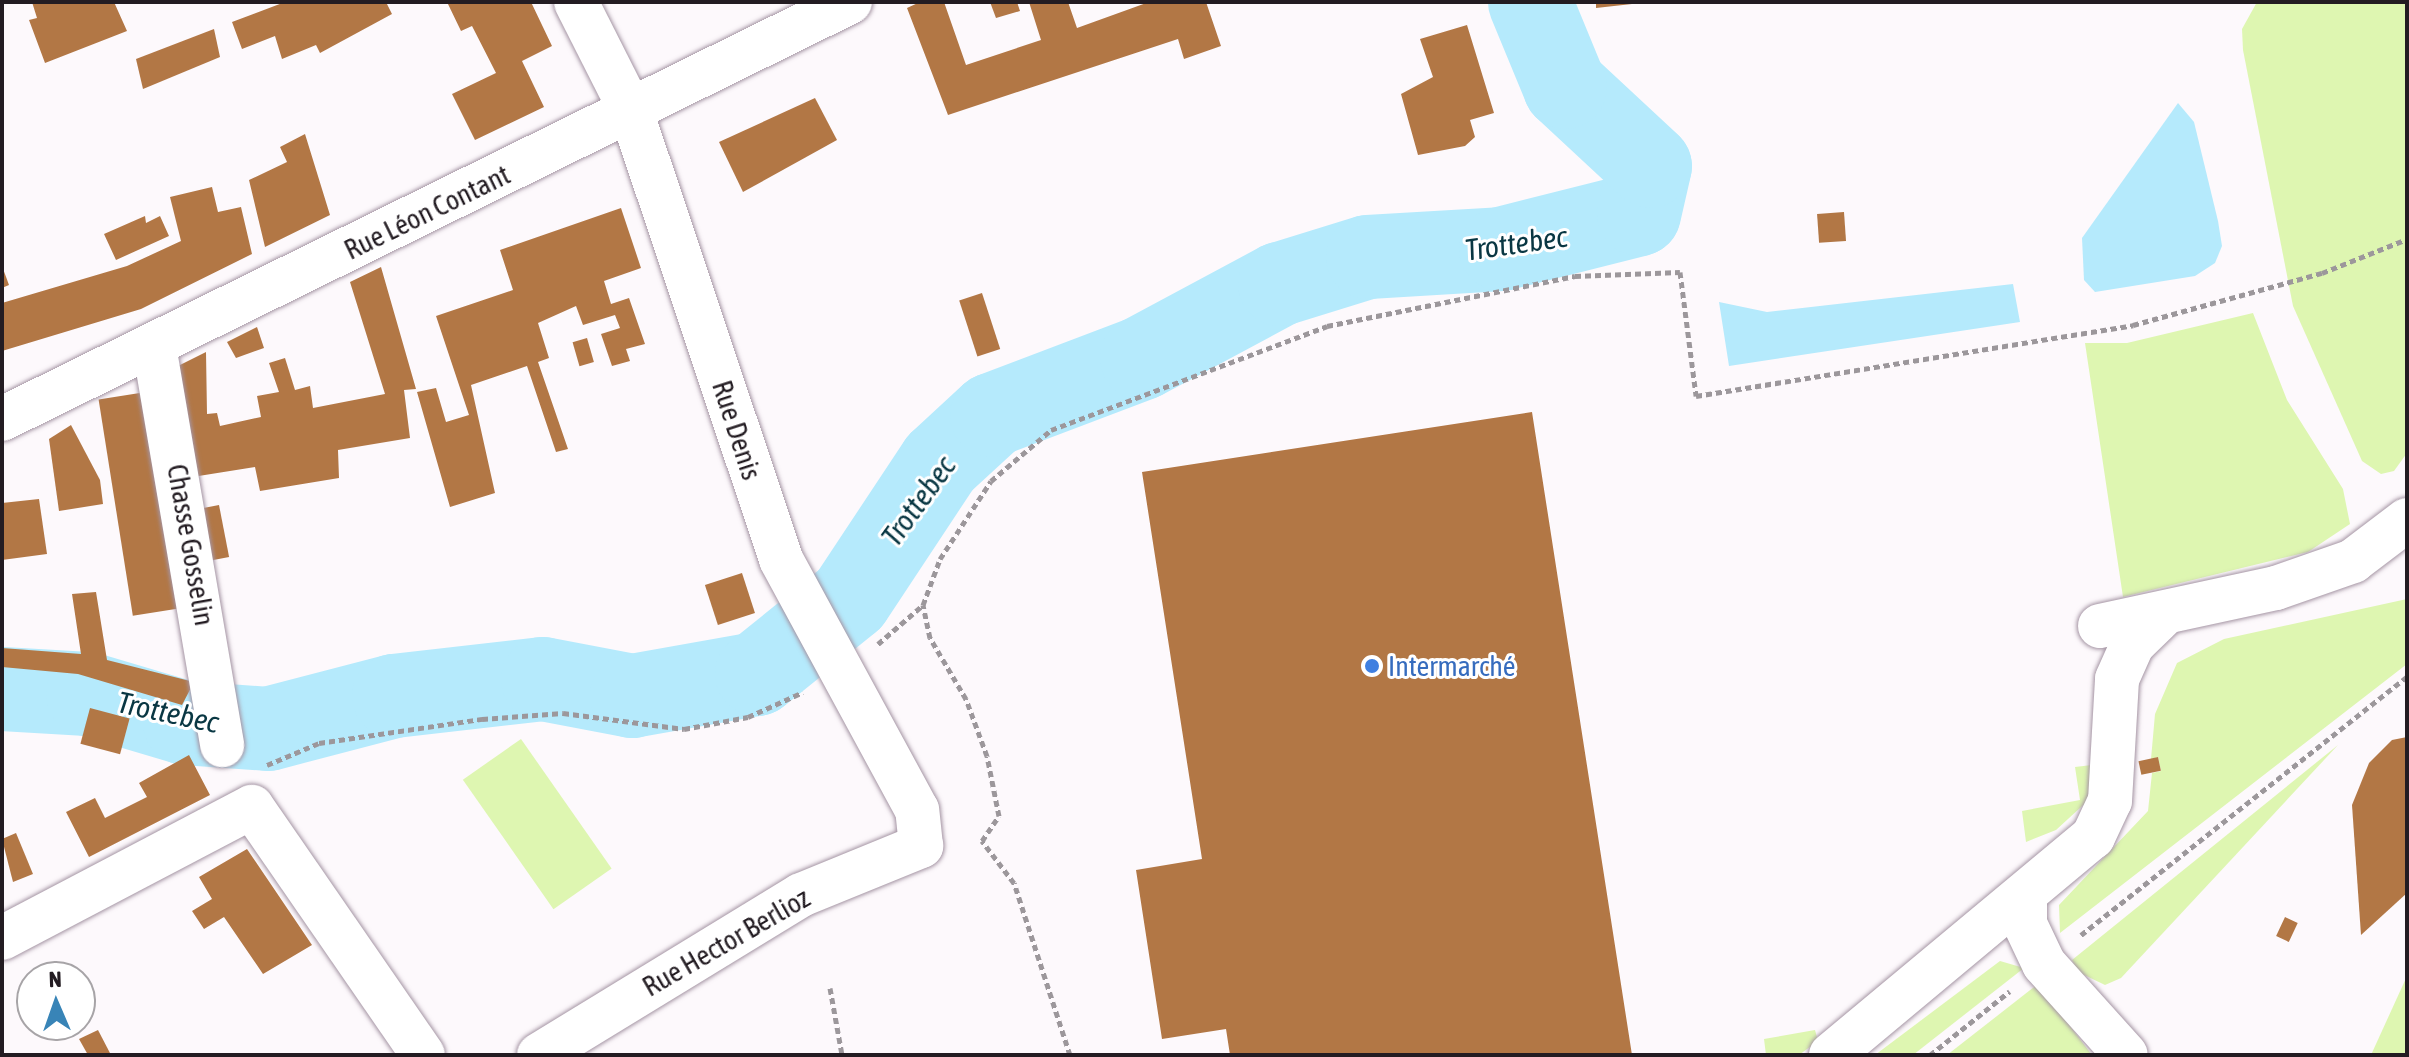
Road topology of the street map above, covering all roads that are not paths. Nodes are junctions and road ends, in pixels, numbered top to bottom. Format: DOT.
graph roads {
  1 [pos="576,2"];
  2 [pos="850,2"];
  3 [pos="631,111"];
  4 [pos="154,346"];
  5 [pos="2,419"];
  6 [pos="2399,535"];
  7 [pos="2163,615"];
  8 [pos="2100,626"];
  9 [pos="236,758"];
  10 [pos="921,846"];
  11 [pos="2025,900"];
  12 [pos="2,938"];
  13 [pos="423,1055"];
  14 [pos="539,1055"];
  15 [pos="1831,1055"];
  16 [pos="2126,1055"];
  1 -- 3 [label="street, Rue Denis"];
  2 -- 3 [label="street, Rue Léon Contant"];
  3 -- 4 [label="street, Rue Léon Contant"];
  3 -- 10 [label="street, Rue Denis"];
  4 -- 5 [label="street, Rue Léon Contant"];
  4 -- 9 [label="street, Chasse Gosselin"];
  6 -- 7 [label="street"];
  7 -- 8 [label="street"];
  7 -- 11 [label="street"];
  9 -- 12 [label="street"];
  9 -- 13 [label="street, Chasse Gosselin"];
  10 -- 14 [label="street, Rue Hector Berlioz"];
  11 -- 15 [label="street"];
  11 -- 16 [label="street"];
}
